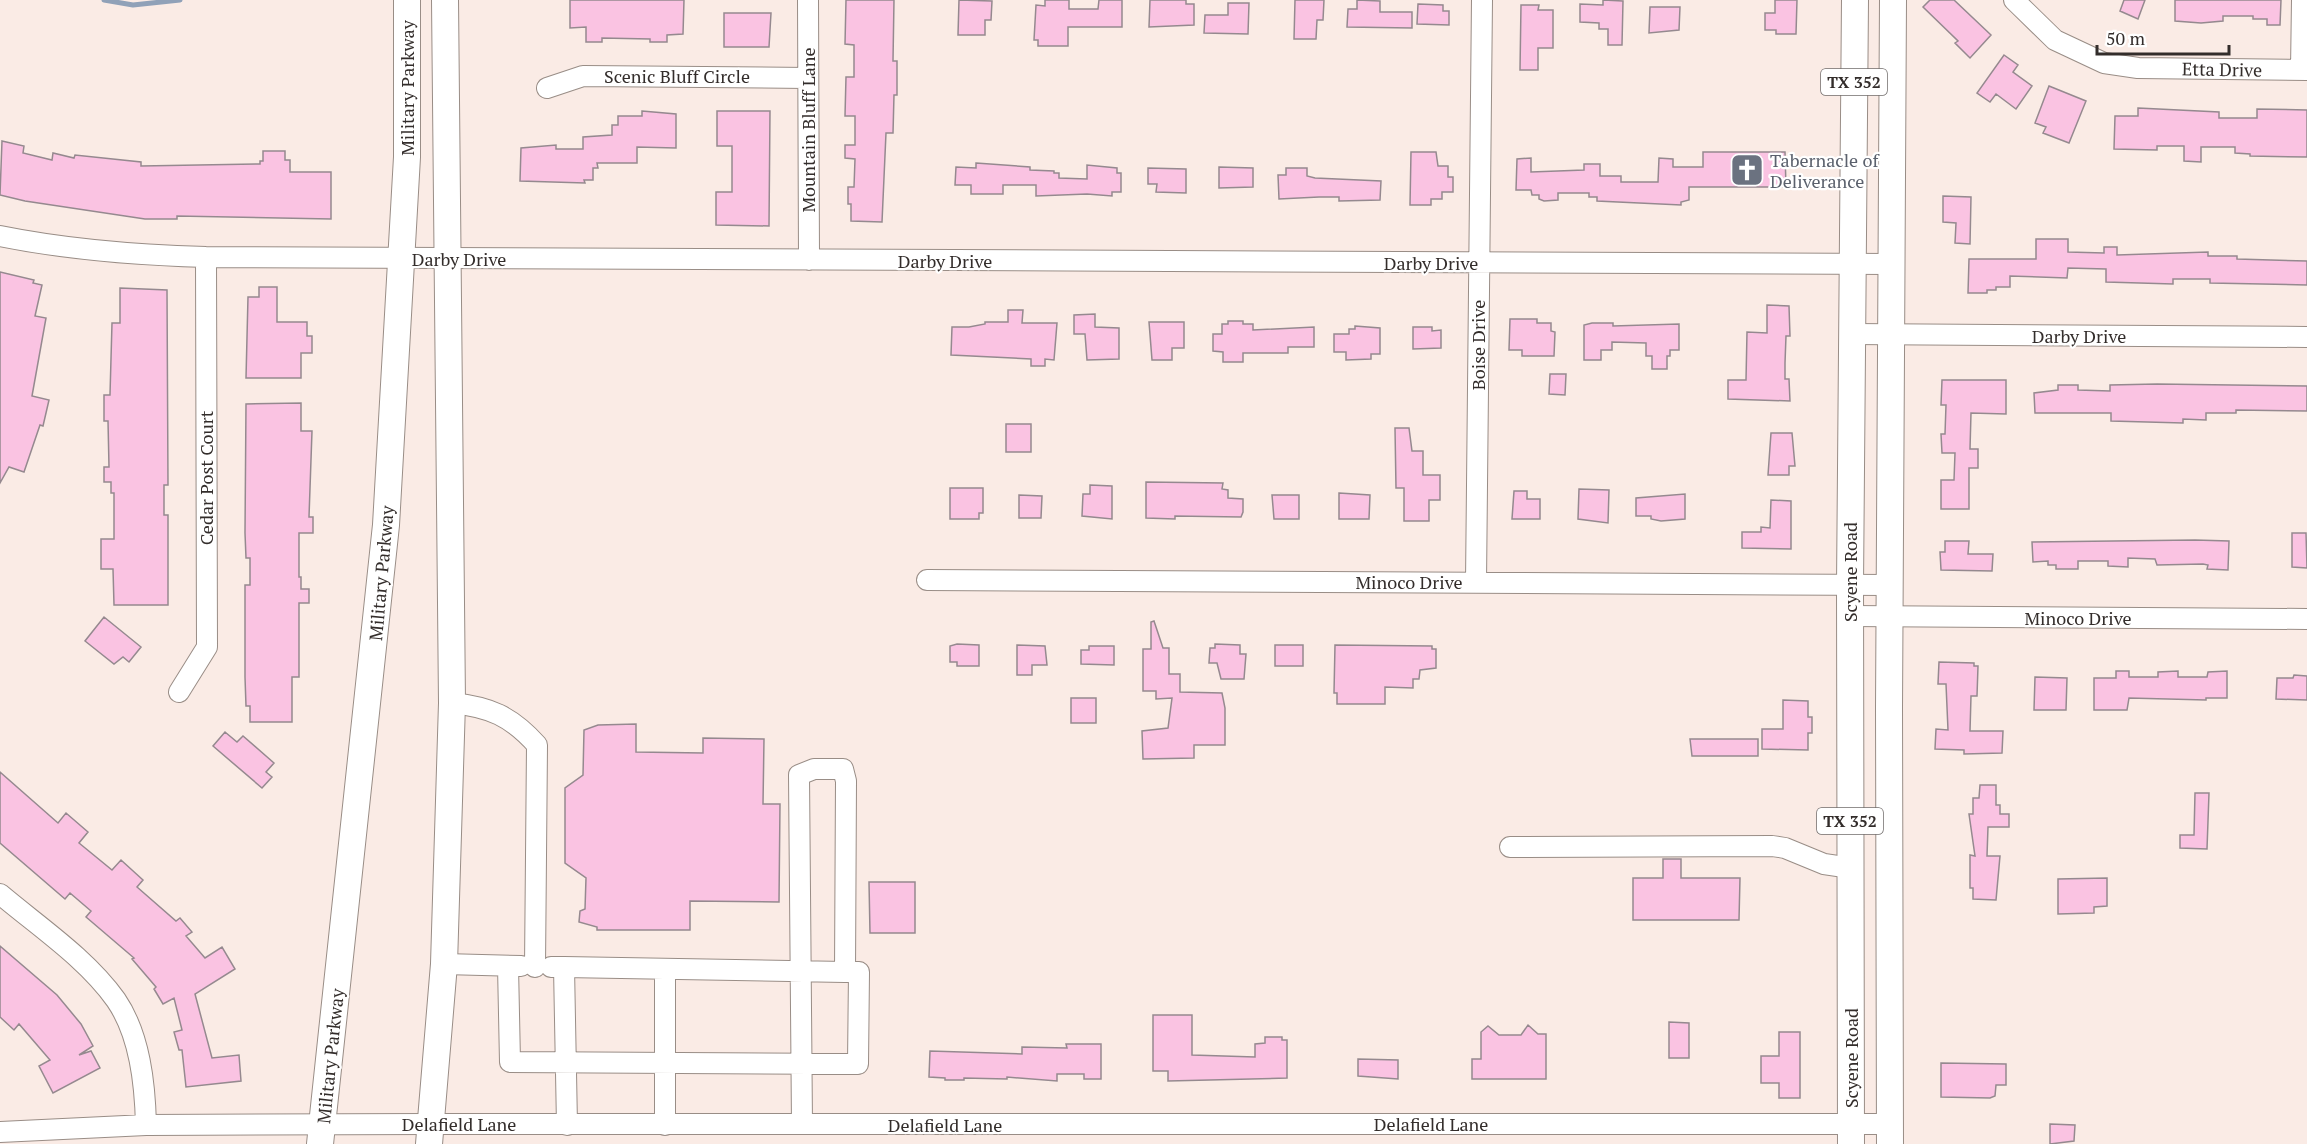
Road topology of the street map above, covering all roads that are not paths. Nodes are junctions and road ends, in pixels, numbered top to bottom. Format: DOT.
graph roads {
  1 [pos="407,0"];
  2 [pos="445,0"];
  3 [pos="808,0"];
  4 [pos="1482,0"];
  5 [pos="1855,0"];
  6 [pos="1893,0"];
  7 [pos="2014,0"];
  8 [pos="2301,0"];
  9 [pos="2304,70"];
  10 [pos="808,78"];
  11 [pos="547,88"];
  12 [pos="0,236"];
  13 [pos="206,257"];
  14 [pos="446,258"];
  15 [pos="402,259"];
  16 [pos="809,260"];
  17 [pos="1478,263"];
  18 [pos="1852,264"];
  19 [pos="1892,264"];
  20 [pos="1851,334"];
  21 [pos="1891,335"];
  22 [pos="2307,337"];
  23 [pos="927,580"];
  24 [pos="1476,582"];
  25 [pos="1850,585"];
  26 [pos="1890,585"];
  27 [pos="1850,616"];
  28 [pos="1889,617"];
  29 [pos="2307,619"];
  30 [pos="179,692"];
  31 [pos="452,703"];
  32 [pos="1510,847"];
  33 [pos="1851,868"];
  34 [pos="0,894"];
  35 [pos="444,964"];
  36 [pos="508,966"];
  37 [pos="535,966"];
  38 [pos="564,968"];
  39 [pos="665,969"];
  40 [pos="799,972"];
  41 [pos="845,972"];
  42 [pos="566,1062"];
  43 [pos="665,1062"];
  44 [pos="802,1065"];
  45 [pos="802,1124"];
  46 [pos="146,1125"];
  47 [pos="567,1125"];
  48 [pos="665,1125"];
  49 [pos="0,1132"];
  50 [pos="321,1134"];
  51 [pos="430,1134"];
  52 [pos="1851,1134"];
  53 [pos="1890,1134"];
  54 [pos="1132,1135"];
  1 -- 15 [label="main road, Military Parkway"];
  2 -- 14 [label="main road"];
  3 -- 10 [label="street, Mountain Bluff Lane"];
  4 -- 17 [label="street, Boise Drive"];
  5 -- 18 [label="main road, Scyene Road / TX 352"];
  6 -- 19 [label="main road, TX 352"];
  7 -- 9 [label="street, Etta Drive"];
  8 -- 9 [label="street"];
  10 -- 11 [label="street, Scenic Bluff Circle"];
  10 -- 16 [label="street, Mountain Bluff Lane"];
  12 -- 13 [label="street, Darby Drive"];
  13 -- 15 [label="street, Darby Drive"];
  13 -- 30 [label="street, Cedar Post Court"];
  14 -- 15 [label="street, Darby Drive"];
  14 -- 16 [label="street, Darby Drive"];
  14 -- 31 [label="main road"];
  15 -- 50 [label="main road, Military Parkway"];
  16 -- 17 [label="street, Darby Drive"];
  17 -- 18 [label="street, Darby Drive"];
  17 -- 24 [label="street, Boise Drive"];
  18 -- 19 [label="street, Darby Drive"];
  18 -- 20 [label="main road, Scyene Road / TX 352"];
  19 -- 21 [label="main road, TX 352"];
  20 -- 21 [label="street, Darby Drive"];
  20 -- 25 [label="main road, Scyene Road / TX 352"];
  21 -- 22 [label="street, Darby Drive"];
  21 -- 26 [label="main road, TX 352"];
  23 -- 24 [label="street, Minoco Drive"];
  24 -- 25 [label="street, Minoco Drive"];
  25 -- 26 [label="street, Minoco Drive"];
  25 -- 27 [label="main road, Scyene Road / TX 352"];
  26 -- 28 [label="main road, TX 352"];
  27 -- 28 [label="street, Minoco Drive"];
  27 -- 33 [label="main road, Scyene Road / TX 352"];
  28 -- 29 [label="street, Minoco Drive"];
  28 -- 53 [label="main road, TX 352"];
  31 -- 35 [label="main road"];
  31 -- 37 [label="street"];
  32 -- 33 [label="street"];
  33 -- 52 [label="main road, Scyene Road / TX 352"];
  34 -- 46 [label="street"];
  35 -- 36 [label="street"];
  35 -- 51 [label="main road"];
  36 -- 37 [label="street"];
  36 -- 42 [label="street"];
  37 -- 38 [label="street"];
  38 -- 39 [label="street"];
  38 -- 42 [label="street"];
  39 -- 40 [label="street"];
  39 -- 43 [label="street"];
  40 -- 41 [label="street"];
  40 -- 41 [label="street"];
  40 -- 44 [label="street"];
  41 -- 44 [label="street"];
  42 -- 43 [label="street"];
  42 -- 47 [label="street"];
  43 -- 44 [label="street"];
  43 -- 48 [label="street"];
  44 -- 45 [label="street"];
  45 -- 48 [label="street, Delafield Lane"];
  45 -- 54 [label="street, Delafield Lane"];
  46 -- 49 [label="street, Delafield Lane"];
  46 -- 50 [label="street, Delafield Lane"];
  47 -- 48 [label="street, Delafield Lane"];
  47 -- 51 [label="street, Delafield Lane"];
  50 -- 51 [label="street, Delafield Lane"];
  52 -- 53 [label="street, Delafield Lane"];
  52 -- 54 [label="street, Delafield Lane"];
}
